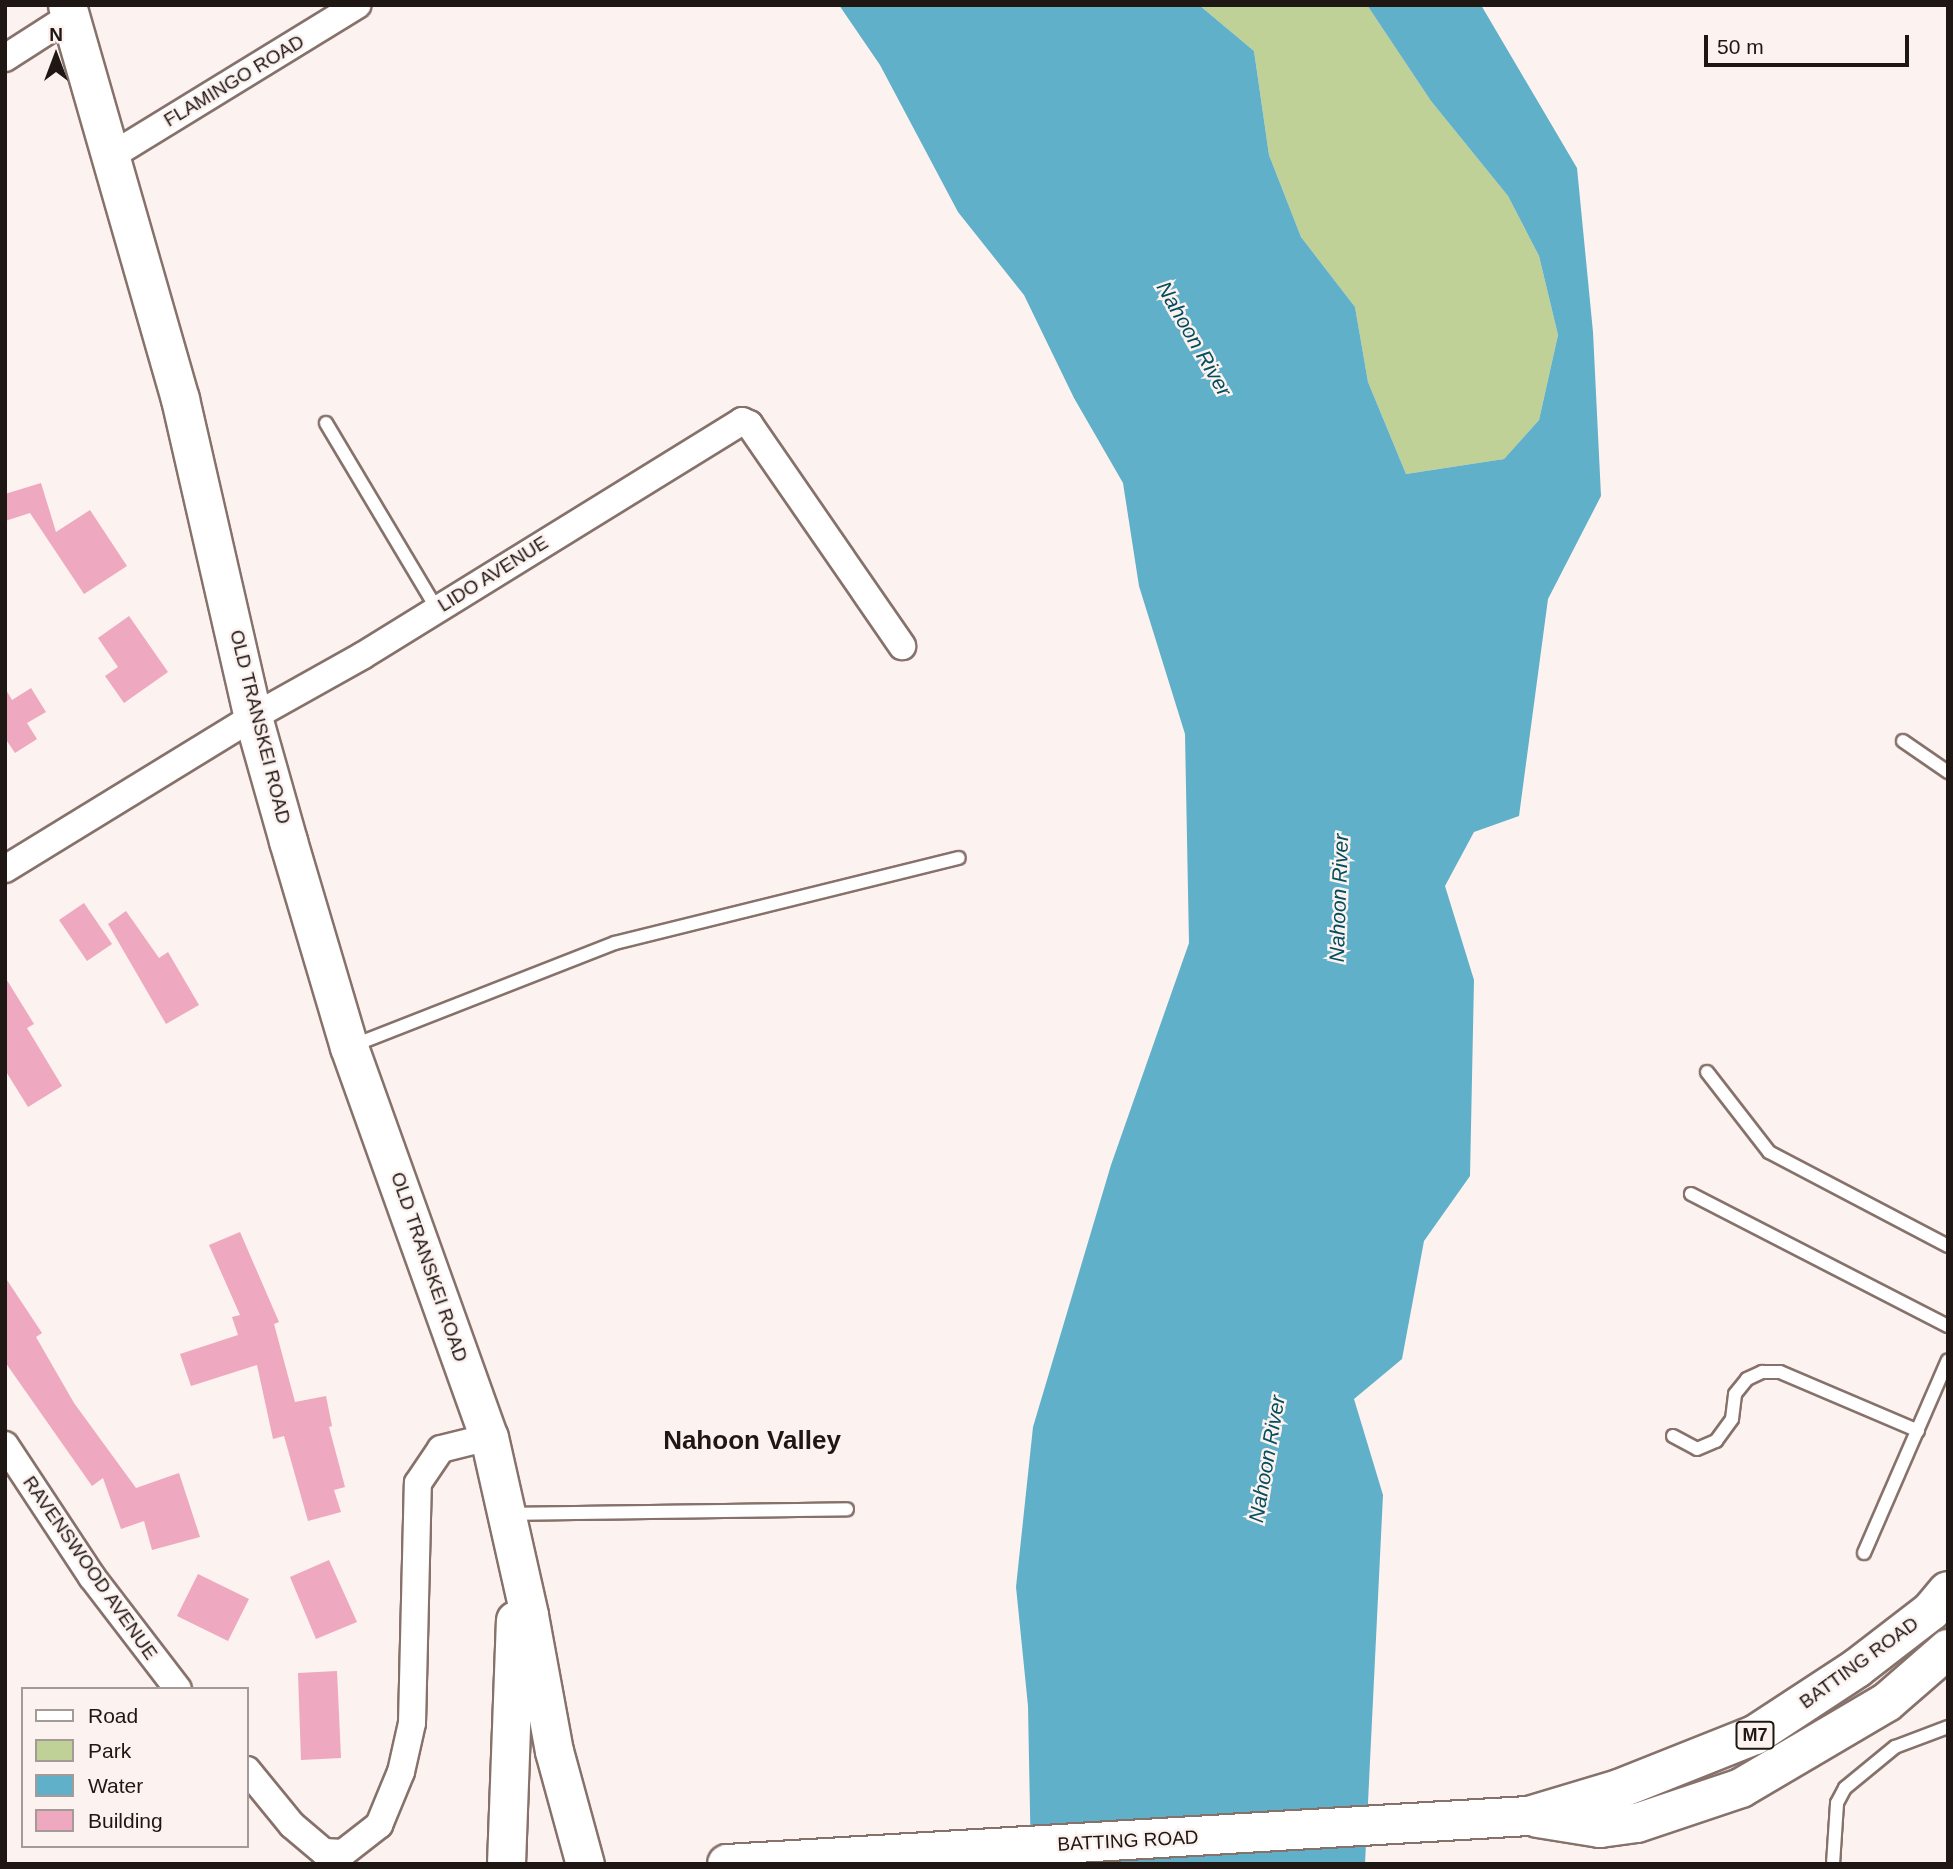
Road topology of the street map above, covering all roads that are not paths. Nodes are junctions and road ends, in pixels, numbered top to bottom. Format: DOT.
graph roads {
  1 [pos="357,5"];
  2 [pos="69,10"];
  3 [pos="5,58"];
  4 [pos="111,156"];
  5 [pos="326,423"];
  6 [pos="437,609"];
  7 [pos="902,646"];
  8 [pos="253,717"];
  9 [pos="1903,741"];
  10 [pos="1948,772"];
  11 [pos="958,858"];
  12 [pos="5,869"];
  13 [pos="349,1047"];
  14 [pos="1707,1072"];
  15 [pos="1690,1194"];
  16 [pos="1948,1246"];
  17 [pos="1948,1326"];
  18 [pos="1948,1360"];
  19 [pos="1918,1431"];
  20 [pos="1673,1436"];
  21 [pos="489,1437"];
  22 [pos="7,1452"];
  23 [pos="848,1509"];
  24 [pos="508,1514"];
  25 [pos="1864,1553"];
  26 [pos="518,1565"];
  27 [pos="1948,1591"];
  28 [pos="1948,1649"];
  29 [pos="176,1687"];
  30 [pos="1948,1727"];
  31 [pos="248,1771"];
  32 [pos="1529,1816"];
  33 [pos="506,1864"];
  34 [pos="585,1864"];
  35 [pos="727,1864"];
  36 [pos="1833,1864"];
  1 -- 4 [label="street, FLAMINGO ROAD"];
  2 -- 3 [label="street"];
  2 -- 4 [label="main road, OLD TRANSKEI ROAD"];
  4 -- 8 [label="main road, OLD TRANSKEI ROAD"];
  5 -- 6 [label="lane"];
  6 -- 7 [label="street, LIDO AVENUE"];
  6 -- 8 [label="street, LIDO AVENUE"];
  8 -- 12 [label="street, LIDO AVENUE"];
  8 -- 13 [label="main road, OLD TRANSKEI ROAD"];
  9 -- 10 [label="lane"];
  11 -- 13 [label="lane"];
  13 -- 21 [label="main road, OLD TRANSKEI ROAD"];
  14 -- 16 [label="lane"];
  15 -- 17 [label="lane"];
  18 -- 19 [label="lane"];
  19 -- 20 [label="lane"];
  19 -- 25 [label="lane"];
  21 -- 24 [label="main road, OLD TRANSKEI ROAD"];
  21 -- 31 [label="street"];
  22 -- 29 [label="street, RAVENSWOOD AVENUE"];
  23 -- 24 [label="lane"];
  24 -- 26 [label="main road, OLD TRANSKEI ROAD"];
  26 -- 33 [label="main road, OLD TRANSKEI ROAD"];
  26 -- 34 [label="main road, OLD TRANSKEI ROAD"];
  27 -- 32 [label="main road, BATTING ROAD / M7"];
  28 -- 32 [label="main road, BATTING ROAD / M7"];
  30 -- 36 [label="lane"];
  32 -- 35 [label="main road, BATTING ROAD / M7"];
}
